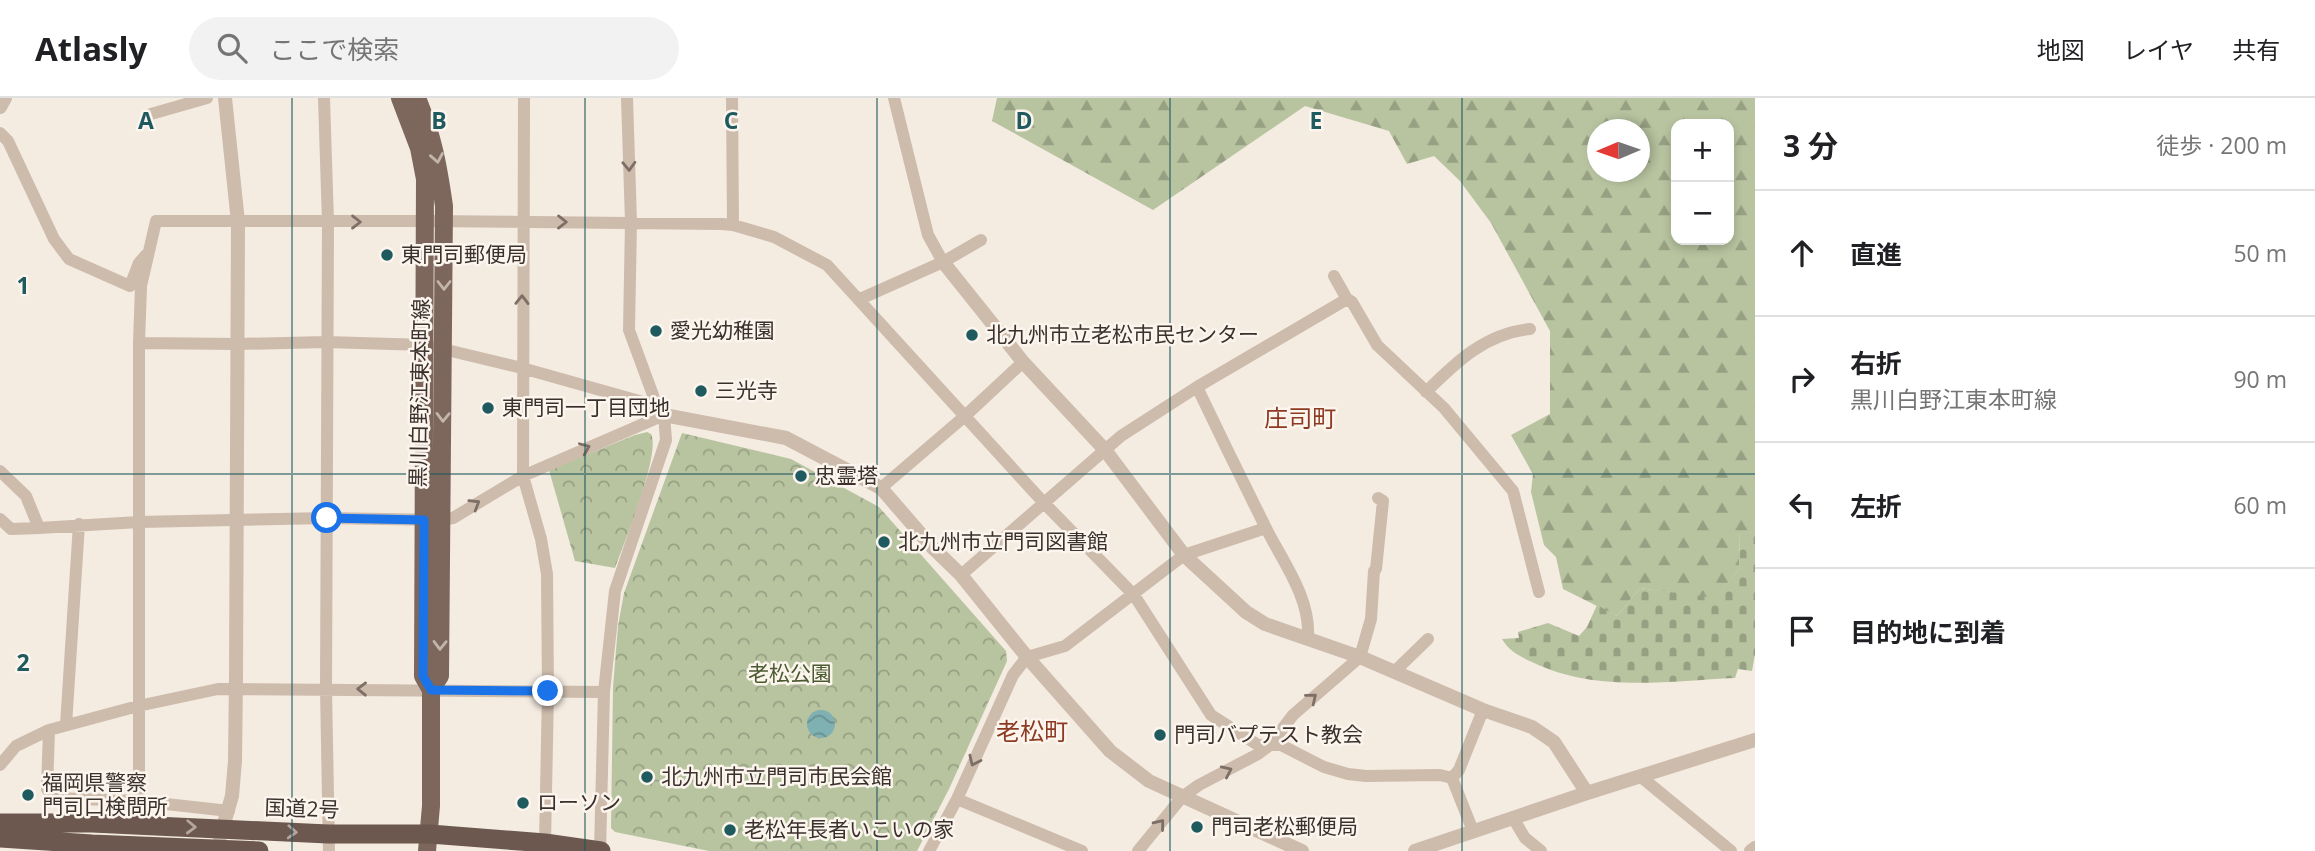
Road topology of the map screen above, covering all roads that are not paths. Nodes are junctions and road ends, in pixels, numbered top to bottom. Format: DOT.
graph roads {
  1 [pos="5,98"];
  2 [pos="207,98"];
  3 [pos="225,98"];
  4 [pos="324,98"];
  5 [pos="400,98"];
  6 [pos="417,98"];
  7 [pos="524,98"];
  8 [pos="627,98"];
  9 [pos="732,98"];
  10 [pos="894,98"];
  11 [pos="0,107"];
  12 [pos="151,114"];
  13 [pos="0,133"];
  14 [pos="435,221"];
  15 [pos="239,222"];
  16 [pos="328,222"];
  17 [pos="523,222"];
  18 [pos="631,222"];
  19 [pos="733,225"];
  20 [pos="981,240"];
  21 [pos="151,250"];
  22 [pos="943,262"];
  23 [pos="1335,276"];
  24 [pos="860,299"];
  25 [pos="1348,299"];
  26 [pos="1530,329"];
  27 [pos="326,342"];
  28 [pos="139,343"];
  29 [pos="238,344"];
  30 [pos="435,347"];
  31 [pos="1023,362"];
  32 [pos="522,368"];
  33 [pos="1197,387"];
  34 [pos="1426,392"];
  35 [pos="661,410"];
  36 [pos="965,416"];
  37 [pos="1105,450"];
  38 [pos="0,471"];
  39 [pos="523,476"];
  40 [pos="881,488"];
  41 [pos="1378,498"];
  42 [pos="1044,503"];
  43 [pos="327,518"];
  44 [pos="0,519"];
  45 [pos="237,520"];
  46 [pos="433,520"];
  47 [pos="139,522"];
  48 [pos="79,524"];
  49 [pos="39,528"];
  50 [pos="1266,528"];
  51 [pos="1185,555"];
  52 [pos="961,575"];
  53 [pos="1539,592"];
  54 [pos="1134,595"];
  55 [pos="1308,639"];
  56 [pos="1428,639"];
  57 [pos="1027,657"];
  58 [pos="1360,657"];
  59 [pos="1394,672"];
  60 [pos="236,688"];
  61 [pos="326,688"];
  62 [pos="431,690"];
  63 [pos="548,691"];
  64 [pos="604,692"];
  65 [pos="138,706"];
  66 [pos="1483,710"];
  67 [pos="66,725"];
  68 [pos="49,730"];
  69 [pos="1755,740"];
  70 [pos="1270,745"];
  71 [pos="0,765"];
  72 [pos="1640,776"];
  73 [pos="1452,778"];
  74 [pos="1587,793"];
  75 [pos="1182,797"];
  76 [pos="957,799"];
  77 [pos="138,801"];
  78 [pos="1513,818"];
  79 [pos="226,820"];
  80 [pos="0,823"];
  81 [pos="1473,831"];
  82 [pos="0,838"];
  83 [pos="329,842"];
  84 [pos="428,843"];
  85 [pos="545,843"];
  86 [pos="214,850"];
  87 [pos="259,851"];
  88 [pos="600,851"];
  89 [pos="929,851"];
  90 [pos="1082,851"];
  91 [pos="1138,851"];
  92 [pos="1302,851"];
  93 [pos="1415,851"];
  94 [pos="1541,851"];
  95 [pos="1731,851"];
  1 -- 11 [label="street"];
  2 -- 12 [label="street"];
  3 -- 15 [label="street"];
  4 -- 16 [label="street"];
  5 -- 14 [label="main road, 黒川白野江東本町線"];
  6 -- 14 [label="main road, 黒川白野江東本町線, one-way"];
  7 -- 17 [label="street"];
  8 -- 18 [label="street, one-way"];
  9 -- 19 [label="street"];
  10 -- 22 [label="street"];
  13 -- 21 [label="street"];
  16 -- 14 [label="street, one-way"];
  14 -- 17 [label="street"];
  14 -- 30 [label="main road, 黒川白野江東本町線"];
  15 -- 16 [label="street"];
  15 -- 21 [label="street"];
  15 -- 29 [label="street"];
  16 -- 27 [label="street"];
  17 -- 18 [label="street, one-way"];
  32 -- 17 [label="street, one-way"];
  18 -- 19 [label="street"];
  18 -- 35 [label="street"];
  19 -- 24 [label="street"];
  20 -- 22 [label="street"];
  21 -- 28 [label="street"];
  22 -- 24 [label="street"];
  22 -- 31 [label="street"];
  23 -- 25 [label="street"];
  24 -- 36 [label="street"];
  25 -- 33 [label="street"];
  25 -- 34 [label="street"];
  26 -- 34 [label="street"];
  27 -- 29 [label="street"];
  27 -- 30 [label="street"];
  27 -- 43 [label="street"];
  28 -- 29 [label="street"];
  28 -- 47 [label="street"];
  29 -- 45 [label="street"];
  30 -- 32 [label="street"];
  30 -- 46 [label="main road, 黒川白野江東本町線"];
  31 -- 36 [label="street"];
  31 -- 37 [label="street"];
  32 -- 35 [label="street"];
  32 -- 39 [label="street"];
  33 -- 37 [label="street"];
  33 -- 50 [label="street"];
  34 -- 53 [label="street"];
  39 -- 35 [label="street, one-way"];
  35 -- 40 [label="street"];
  35 -- 64 [label="street"];
  36 -- 40 [label="street"];
  36 -- 42 [label="street"];
  37 -- 42 [label="street"];
  37 -- 51 [label="street"];
  38 -- 49 [label="street"];
  46 -- 39 [label="street, one-way"];
  39 -- 63 [label="street"];
  40 -- 52 [label="street"];
  41 -- 58 [label="street"];
  42 -- 52 [label="street"];
  42 -- 54 [label="street"];
  43 -- 45 [label="street"];
  43 -- 46 [label="street"];
  43 -- 61 [label="street"];
  44 -- 49 [label="street"];
  45 -- 47 [label="street"];
  45 -- 60 [label="street"];
  46 -- 62 [label="main road, 黒川白野江東本町線"];
  47 -- 48 [label="street"];
  47 -- 65 [label="street"];
  48 -- 49 [label="street"];
  48 -- 67 [label="street"];
  50 -- 51 [label="street"];
  50 -- 55 [label="street"];
  51 -- 54 [label="street"];
  51 -- 55 [label="street"];
  52 -- 57 [label="street"];
  54 -- 57 [label="street"];
  54 -- 70 [label="street"];
  55 -- 58 [label="street"];
  56 -- 59 [label="street"];
  57 -- 75 [label="street"];
  57 -- 76 [label="street, one-way"];
  58 -- 59 [label="street"];
  70 -- 58 [label="street, one-way"];
  59 -- 66 [label="street"];
  60 -- 61 [label="street"];
  60 -- 65 [label="street"];
  60 -- 79 [label="street"];
  62 -- 61 [label="street, one-way"];
  61 -- 83 [label="street"];
  62 -- 63 [label="street"];
  62 -- 84 [label="main road, 黒川白野江東本町線"];
  63 -- 64 [label="street"];
  63 -- 85 [label="street"];
  64 -- 88 [label="street"];
  65 -- 67 [label="street"];
  65 -- 77 [label="street"];
  66 -- 73 [label="street"];
  66 -- 74 [label="street"];
  67 -- 68 [label="street"];
  68 -- 71 [label="street"];
  68 -- 77 [label="street"];
  69 -- 72 [label="street"];
  70 -- 73 [label="street"];
  75 -- 70 [label="street, one-way"];
  72 -- 74 [label="street"];
  72 -- 95 [label="street"];
  73 -- 81 [label="street"];
  74 -- 78 [label="street"];
  91 -- 75 [label="street, one-way"];
  75 -- 92 [label="street"];
  76 -- 89 [label="street"];
  76 -- 90 [label="street"];
  77 -- 79 [label="street"];
  78 -- 81 [label="street"];
  78 -- 94 [label="street"];
  80 -- 79 [label="highway, 国道2号, one-way"];
  79 -- 83 [label="highway, 国道2号, one-way"];
  79 -- 86 [label="street"];
  81 -- 93 [label="street"];
  82 -- 86 [label="highway, 国道2号"];
  83 -- 84 [label="highway, 国道2号"];
  84 -- 85 [label="highway, 国道2号"];
  85 -- 88 [label="highway, 国道2号"];
  86 -- 87 [label="highway, 国道2号"];
}
